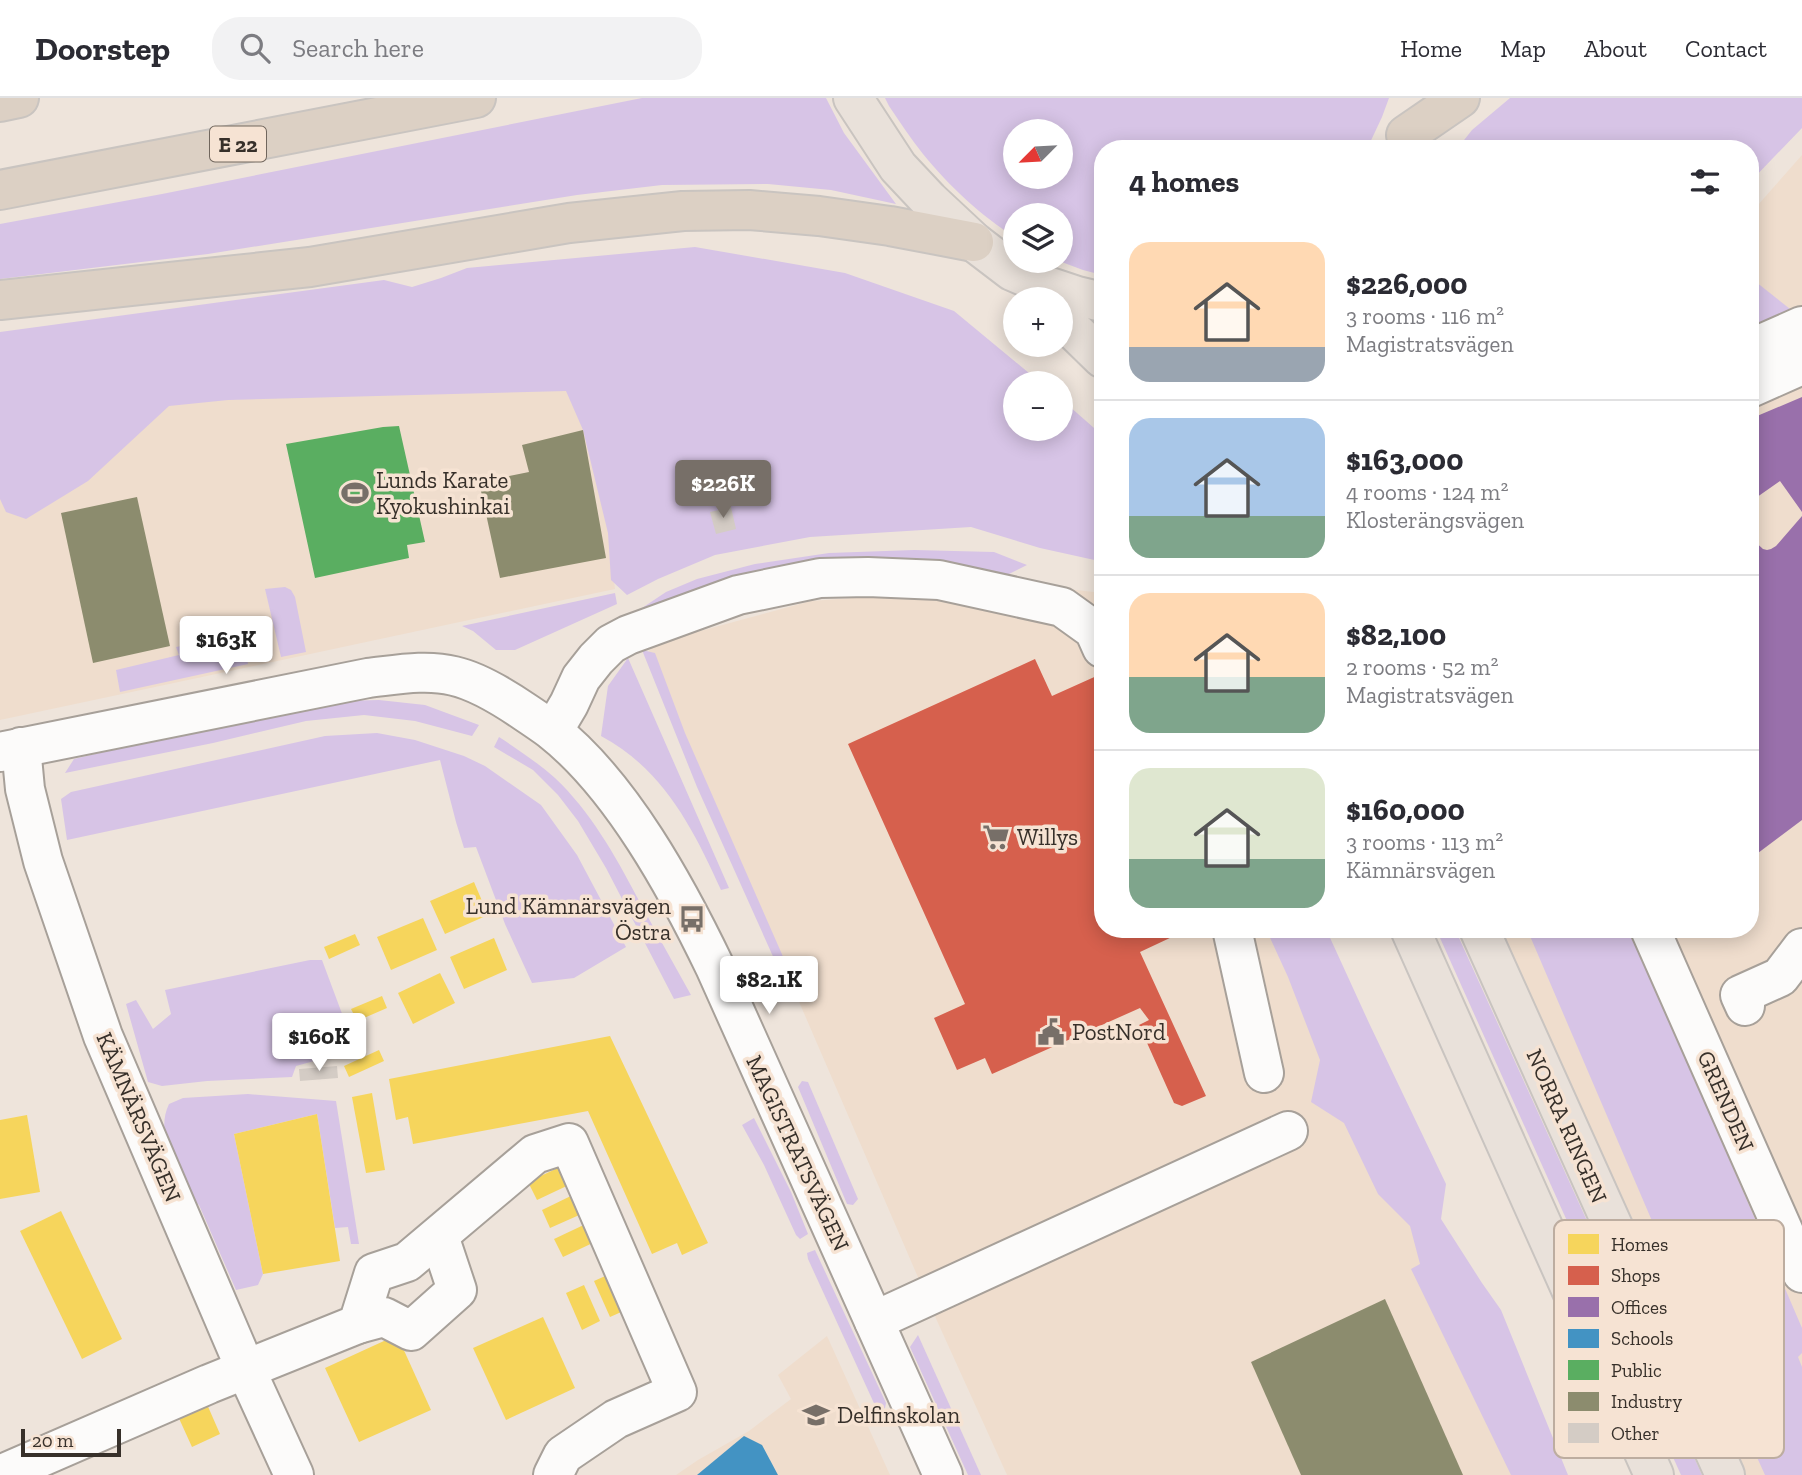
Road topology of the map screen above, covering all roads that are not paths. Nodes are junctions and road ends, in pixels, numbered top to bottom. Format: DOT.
graph roads {
  1 [pos="19,98"];
  2 [pos="476,98"];
  3 [pos="853,98"];
  4 [pos="1421,98"];
  5 [pos="1460,98"];
  6 [pos="0,102"];
  7 [pos="1403,140"];
  8 [pos="1405,140"];
  9 [pos="0,190"];
  10 [pos="974,242"];
  11 [pos="1003,264"];
  12 [pos="1014,273"];
  13 [pos="1017,273"];
  14 [pos="1029,287"];
  15 [pos="0,300"];
  16 [pos="1094,300"];
  17 [pos="1802,326"];
  18 [pos="1073,330"];
  19 [pos="1759,345"];
  20 [pos="1094,350"];
  21 [pos="1802,365"];
  22 [pos="1759,384"];
  23 [pos="1094,630"];
  24 [pos="553,731"];
  25 [pos="10,749"];
  26 [pos="1234,938"];
  27 [pos="1414,938"];
  28 [pos="1483,938"];
  29 [pos="1654,938"];
  30 [pos="1802,948"];
  31 [pos="1745,1006"];
  32 [pos="1264,1073"];
  33 [pos="1289,1131"];
  34 [pos="1610,1220"];
  35 [pos="1779,1220"];
  36 [pos="1784,1232"];
  37 [pos="439,1236"];
  38 [pos="1554,1251"];
  39 [pos="1802,1273"];
  40 [pos="874,1321"];
  41 [pos="358,1324"];
  42 [pos="246,1370"];
  43 [pos="1646,1458"];
  44 [pos="1717,1458"];
  45 [pos="0,1475"];
  46 [pos="294,1475"];
  47 [pos="552,1475"];
  48 [pos="943,1475"];
  49 [pos="1654,1475"];
  50 [pos="1725,1475"];
  1 -- 6 [label="highway"];
  2 -- 9 [label="highway, E 22"];
  3 -- 10 [label="main road"];
  4 -- 7 [label="main road"];
  5 -- 8 [label="highway"];
  10 -- 11 [label="main road"];
  10 -- 15 [label="highway"];
  12 -- 14 [label="main road"];
  13 -- 16 [label="main road"];
  17 -- 19 [label="street"];
  18 -- 20 [label="main road"];
  21 -- 22 [label="street"];
  23 -- 24 [label="street"];
  24 -- 25 [label="street, MAGISTRATSVÄGEN"];
  24 -- 40 [label="street, MAGISTRATSVÄGEN"];
  25 -- 42 [label="street, KÄMNÄRSVÄGEN"];
  26 -- 32 [label="street"];
  27 -- 38 [label="main road"];
  28 -- 34 [label="main road, NORRA RINGEN"];
  29 -- 35 [label="street, GRENDEN"];
  30 -- 31 [label="street"];
  33 -- 40 [label="street"];
  36 -- 39 [label="street, GRENDEN"];
  37 -- 41 [label="street"];
  37 -- 41 [label="street"];
  37 -- 47 [label="street"];
  40 -- 48 [label="street, MAGISTRATSVÄGEN"];
  41 -- 42 [label="street"];
  42 -- 45 [label="street"];
  42 -- 46 [label="street, KÄMNÄRSVÄGEN"];
  43 -- 49 [label="main road"];
  44 -- 50 [label="main road, NORRA RINGEN"];
}
